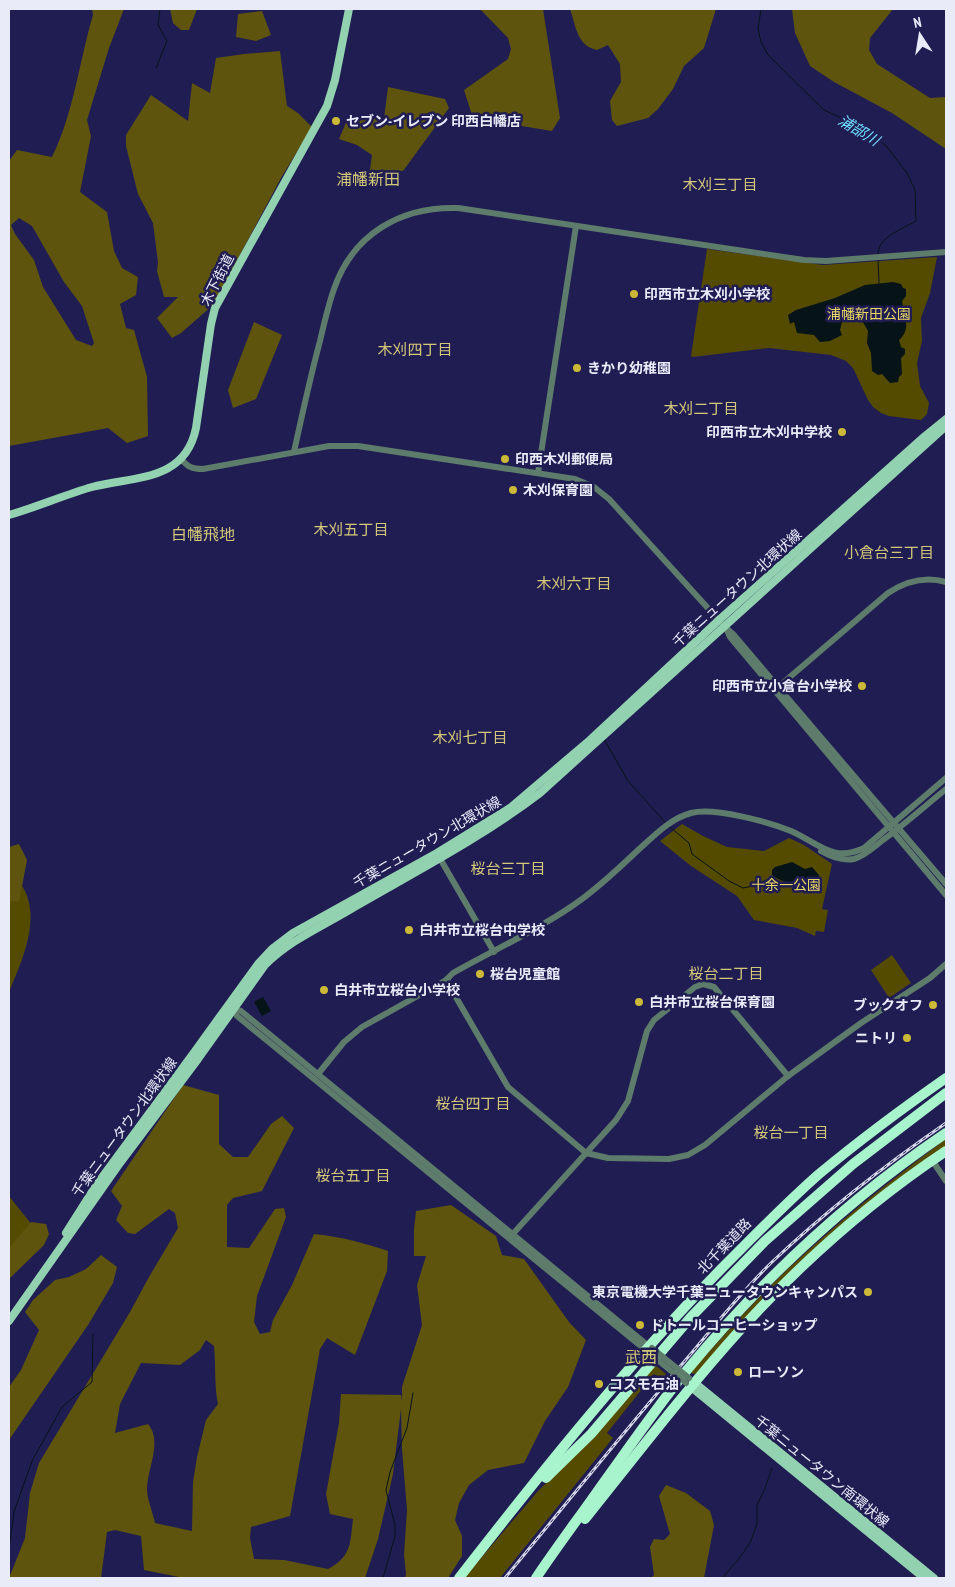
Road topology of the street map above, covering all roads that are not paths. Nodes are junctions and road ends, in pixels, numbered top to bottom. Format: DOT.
graph roads {
  1 [pos="350,9"];
  2 [pos="576,226"];
  3 [pos="946,252"];
  4 [pos="946,419"];
  5 [pos="946,426"];
  6 [pos="930,435"];
  7 [pos="294,452"];
  8 [pos="181,459"];
  9 [pos="538,473"];
  10 [pos="9,515"];
  11 [pos="946,582"];
  12 [pos="719,620"];
  13 [pos="725,627"];
  14 [pos="776,688"];
  15 [pos="946,778"];
  16 [pos="946,789"];
  17 [pos="894,827"];
  18 [pos="438,855"];
  19 [pos="946,884"];
  20 [pos="946,895"];
  21 [pos="494,952"];
  22 [pos="946,964"];
  23 [pos="446,980"];
  24 [pos="233,1008"];
  25 [pos="318,1074"];
  26 [pos="788,1076"];
  27 [pos="946,1078"];
  28 [pos="946,1093"];
  29 [pos="946,1133"];
  30 [pos="946,1151"];
  31 [pos="586,1153"];
  32 [pos="932,1160"];
  33 [pos="946,1181"];
  34 [pos="511,1236"];
  35 [pos="59,1248"];
  36 [pos="9,1321"];
  37 [pos="649,1349"];
  38 [pos="690,1383"];
  39 [pos="494,1534"];
  40 [pos="460,1578"];
  41 [pos="536,1578"];
  42 [pos="924,1578"];
  43 [pos="934,1578"];
  1 -- 8 [label="main road, 木下街道"];
  2 -- 3 [label="street"];
  2 -- 7 [label="street"];
  2 -- 9 [label="street"];
  4 -- 6 [label="main road, 千葉ニュータウン北環状線"];
  5 -- 6 [label="main road, 千葉ニュータウン北環状線"];
  6 -- 12 [label="main road, 千葉ニュータウン北環状線"];
  6 -- 13 [label="main road, 千葉ニュータウン北環状線"];
  7 -- 8 [label="street"];
  7 -- 9 [label="street"];
  8 -- 10 [label="main road, 木下街道"];
  9 -- 12 [label="street"];
  11 -- 14 [label="street"];
  12 -- 13 [label="street"];
  12 -- 18 [label="main road, 千葉ニュータウン北環状線"];
  13 -- 14 [label="street"];
  13 -- 18 [label="main road, 千葉ニュータウン北環状線"];
  14 -- 17 [label="street"];
  15 -- 17 [label="street"];
  16 -- 17 [label="street"];
  17 -- 19 [label="street"];
  17 -- 20 [label="street"];
  17 -- 21 [label="street"];
  18 -- 21 [label="street"];
  18 -- 24 [label="main road, 千葉ニュータウン北環状線"];
  18 -- 35 [label="main road, 千葉ニュータウン北環状線"];
  21 -- 23 [label="street"];
  22 -- 26 [label="street"];
  23 -- 25 [label="street"];
  23 -- 31 [label="street"];
  24 -- 25 [label="street"];
  24 -- 34 [label="street"];
  24 -- 35 [label="main road, 千葉ニュータウン北環状線"];
  25 -- 34 [label="street"];
  26 -- 31 [label="street"];
  26 -- 31 [label="street"];
  27 -- 37 [label="highway, 北千葉道路"];
  28 -- 39 [label="highway, 北千葉道路"];
  29 -- 41 [label="highway"];
  30 -- 32 [label="highway"];
  31 -- 34 [label="street"];
  32 -- 33 [label="street"];
  32 -- 38 [label="highway"];
  34 -- 37 [label="street"];
  35 -- 36 [label="main road, 千葉ニュータウン北環状線"];
  37 -- 38 [label="street, bridge"];
  37 -- 39 [label="highway, 北千葉道路"];
  38 -- 41 [label="highway"];
  38 -- 42 [label="main road, 千葉ニュータウン南環状線"];
  38 -- 43 [label="main road, 千葉ニュータウン南環状線"];
  39 -- 40 [label="highway, 北千葉道路"];
}
